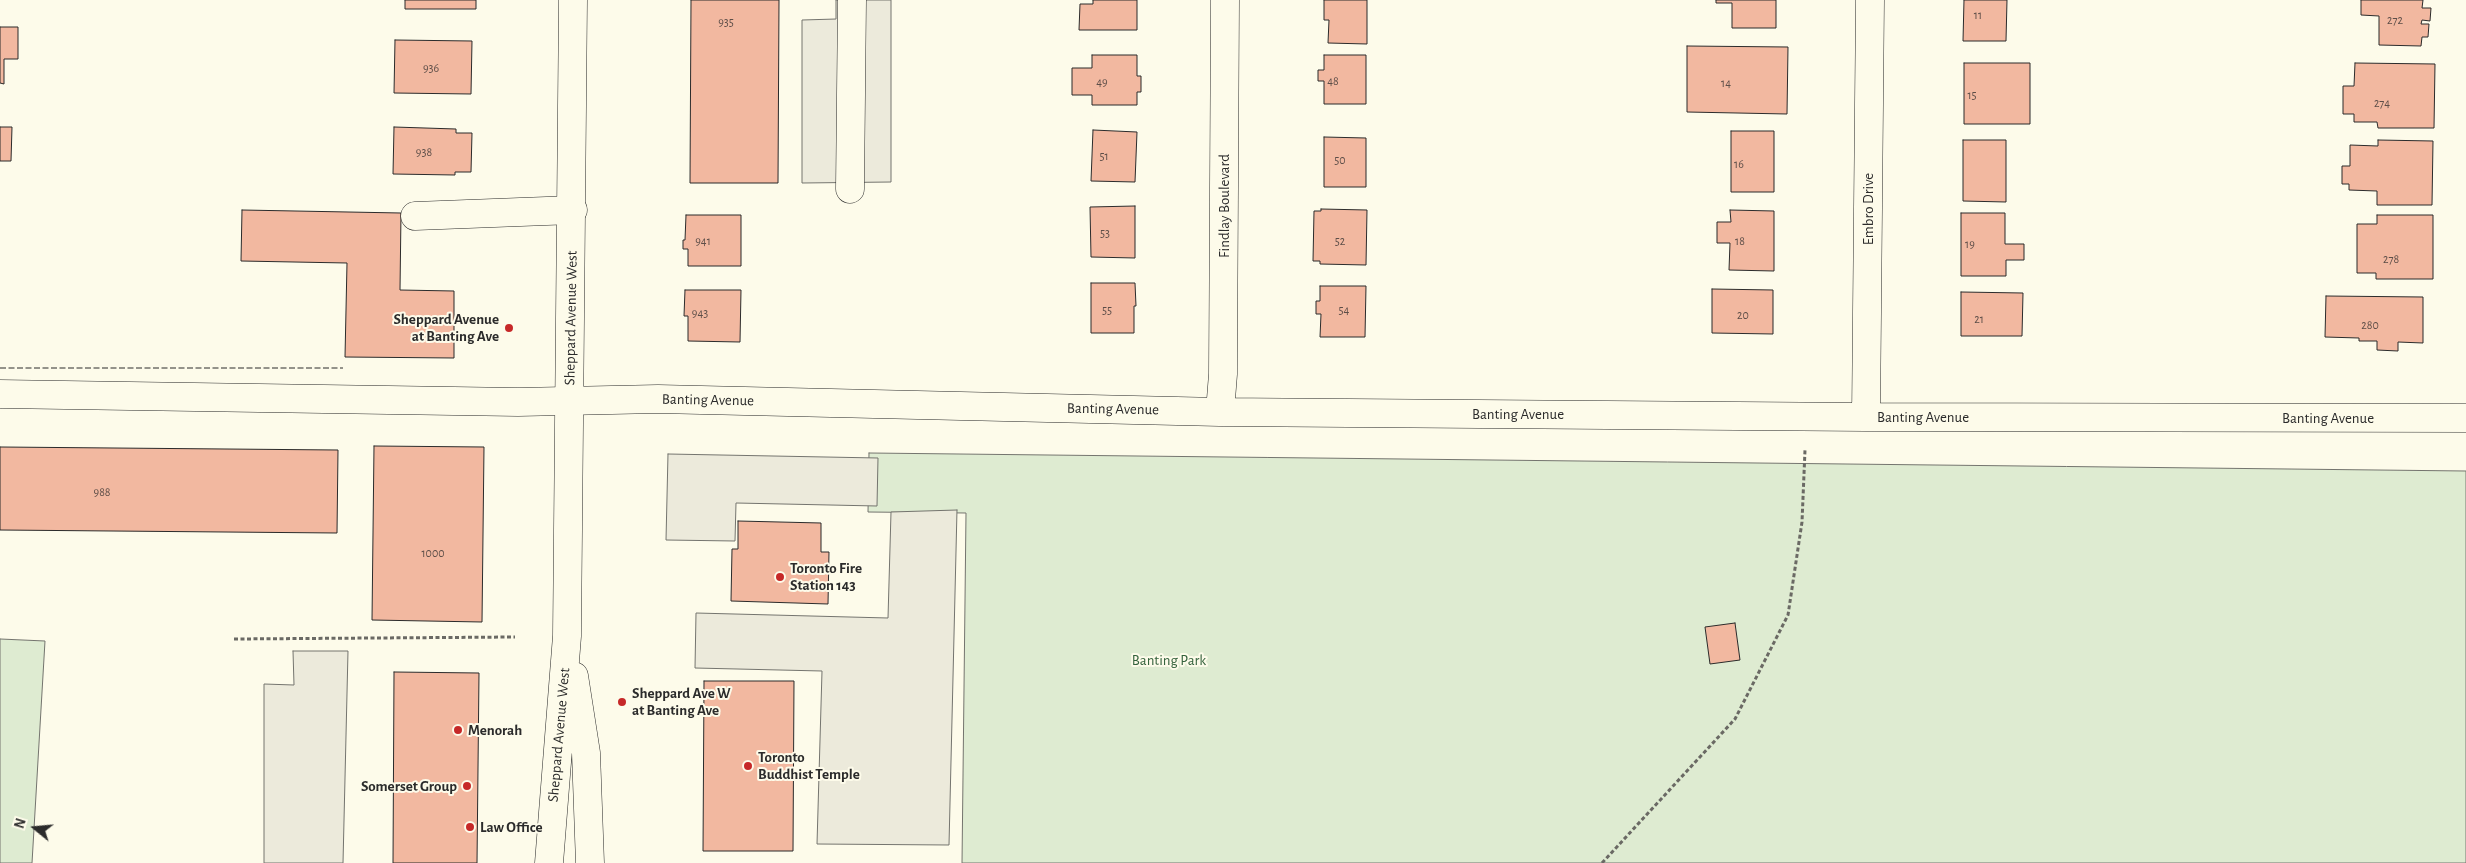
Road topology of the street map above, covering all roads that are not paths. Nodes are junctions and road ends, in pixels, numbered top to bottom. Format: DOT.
graph roads {
  1 [pos="573,0"];
  2 [pos="852,0"];
  3 [pos="1226,0"];
  4 [pos="1870,0"];
  5 [pos="850,189"];
  6 [pos="573,210"];
  7 [pos="416,216"];
  8 [pos="0,394"];
  9 [pos="570,400"];
  10 [pos="1220,412"];
  11 [pos="1866,417"];
  12 [pos="2466,418"];
  13 [pos="567,636"];
  14 [pos="549,863"];
  15 [pos="590,863"];
  1 -- 6 [label="street, Sheppard Avenue West"];
  2 -- 5 [label="street"];
  3 -- 10 [label="street, Findlay Boulevard"];
  4 -- 11 [label="street, Embro Drive"];
  6 -- 7 [label="street"];
  6 -- 9 [label="street, Sheppard Avenue West"];
  8 -- 9 [label="street, Banting Avenue"];
  9 -- 10 [label="street, Banting Avenue"];
  9 -- 13 [label="street, Sheppard Avenue West"];
  10 -- 11 [label="street, Banting Avenue"];
  11 -- 12 [label="street, Banting Avenue"];
  13 -- 14 [label="street, Sheppard Avenue West"];
  13 -- 15 [label="street, Sheppard Avenue West"];
}
